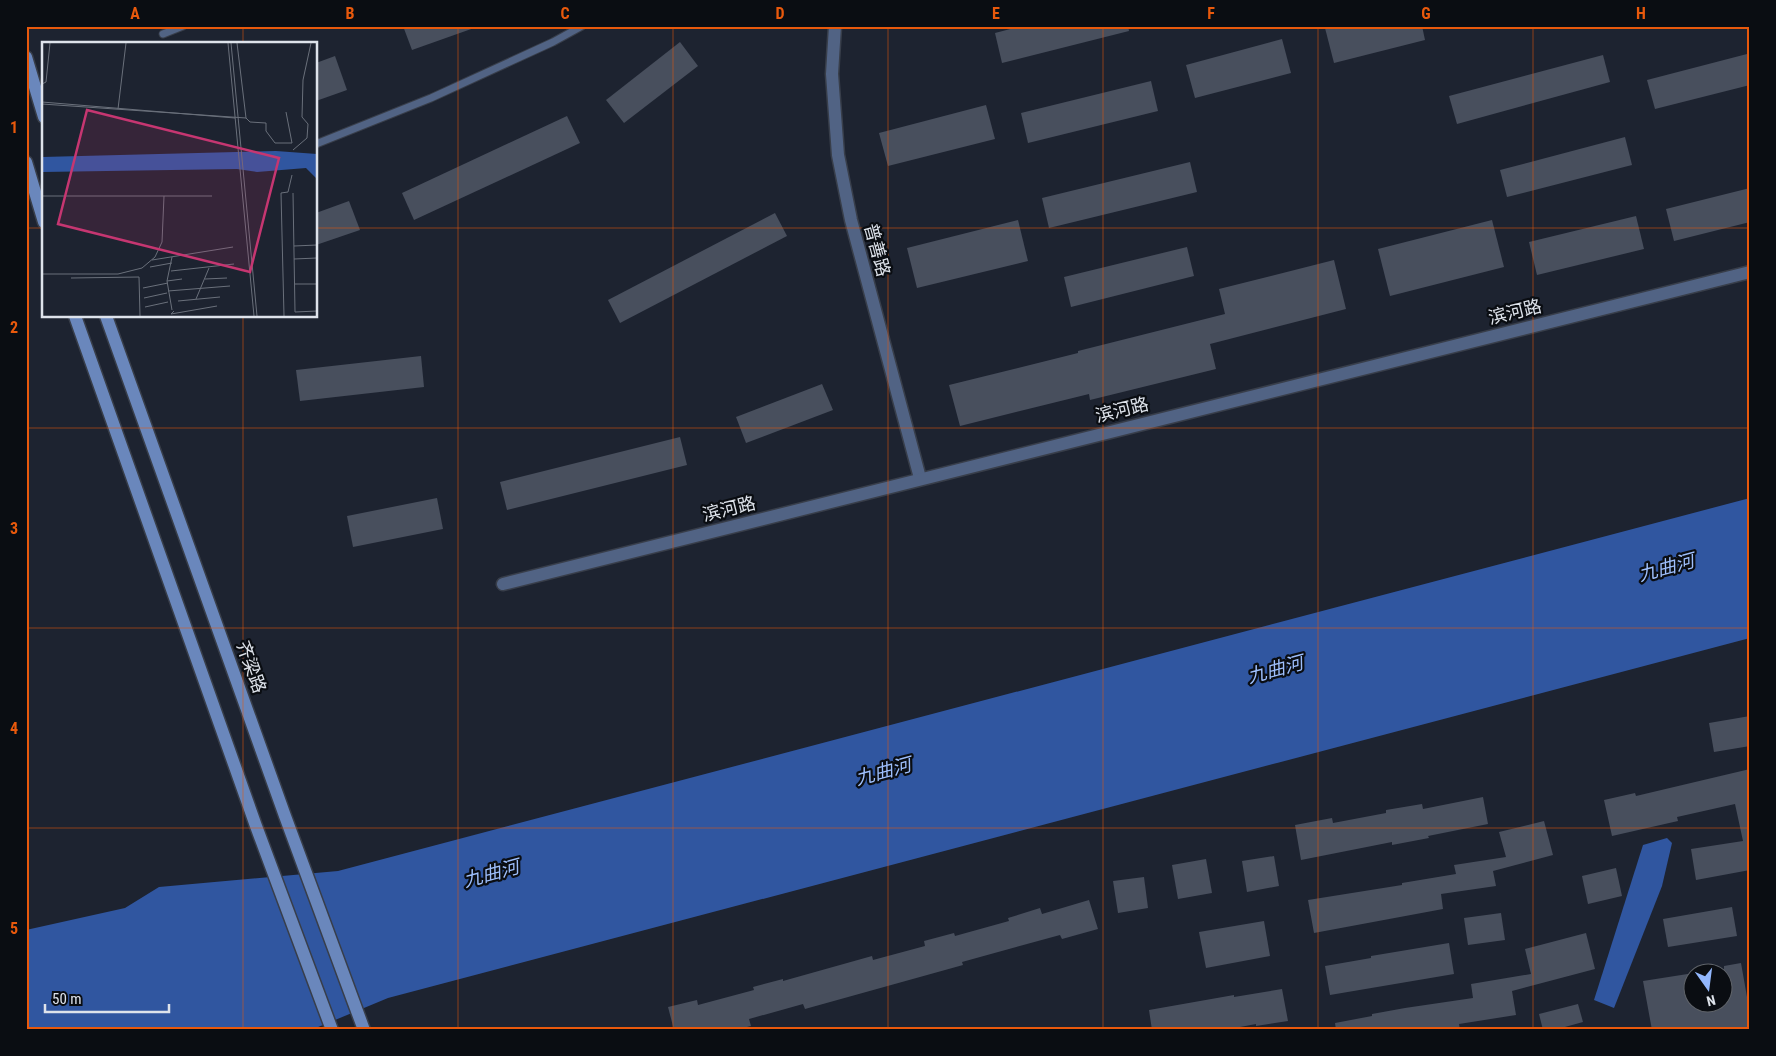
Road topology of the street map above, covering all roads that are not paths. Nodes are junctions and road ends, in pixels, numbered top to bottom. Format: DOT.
graph roads {
  1 [pos="183,26"];
  2 [pos="582,26"];
  3 [pos="836,26"];
  4 [pos="163,34"];
  5 [pos="26,57"];
  6 [pos="42,110"];
  7 [pos="318,143"];
  8 [pos="26,162"];
  9 [pos="42,215"];
  10 [pos="1750,272"];
  11 [pos="76,318"];
  12 [pos="107,318"];
  13 [pos="920,478"];
  14 [pos="503,584"];
  15 [pos="332,1030"];
  16 [pos="364,1030"];
  1 -- 4 [label="lane"];
  2 -- 7 [label="lane"];
  3 -- 13 [label="street, 普善路"];
  5 -- 6 [label="main road"];
  8 -- 9 [label="main road"];
  10 -- 13 [label="street, 滨河路"];
  11 -- 15 [label="main road"];
  12 -- 16 [label="main road, 齐梁路"];
  13 -- 14 [label="street, 滨河路"];
}
